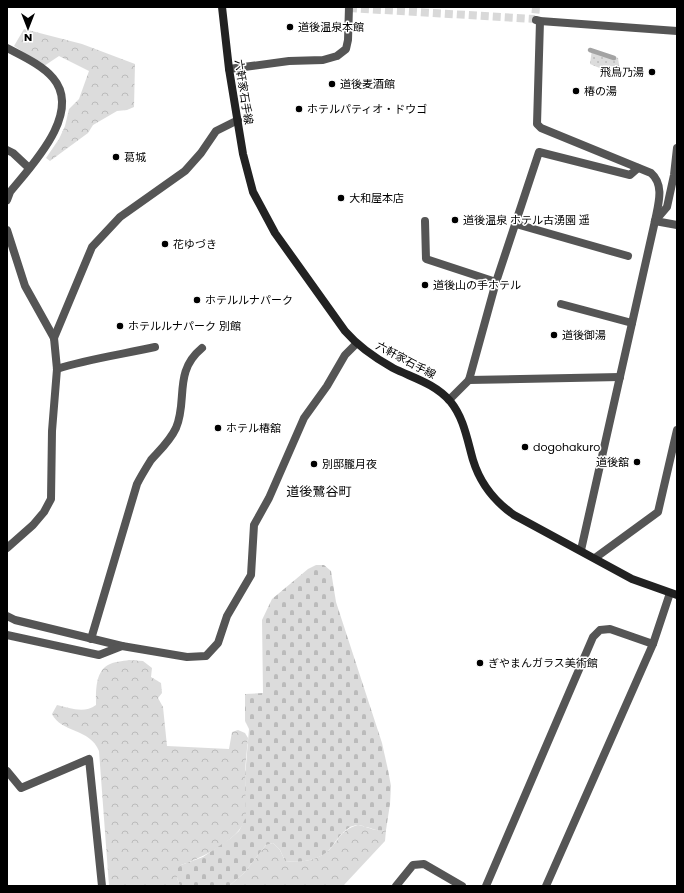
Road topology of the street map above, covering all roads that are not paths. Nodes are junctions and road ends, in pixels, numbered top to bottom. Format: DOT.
graph roads {
  1 [pos="222,7"];
  2 [pos="349,7"];
  3 [pos="677,31"];
  4 [pos="7,48"];
  5 [pos="228,69"];
  6 [pos="238,120"];
  7 [pos="677,148"];
  8 [pos="7,150"];
  9 [pos="29,168"];
  10 [pos="638,168"];
  11 [pos="7,200"];
  12 [pos="425,221"];
  13 [pos="655,221"];
  14 [pos="516,224"];
  15 [pos="677,225"];
  16 [pos="7,230"];
  17 [pos="628,256"];
  18 [pos="496,282"];
  19 [pos="561,304"];
  20 [pos="632,323"];
  21 [pos="54,338"];
  22 [pos="356,344"];
  23 [pos="156,347"];
  24 [pos="202,348"];
  25 [pos="56,369"];
  26 [pos="620,377"];
  27 [pos="469,380"];
  28 [pos="449,400"];
  29 [pos="677,430"];
  30 [pos="7,548"];
  31 [pos="581,550"];
  32 [pos="595,558"];
  33 [pos="674,594"];
  34 [pos="7,616"];
  35 [pos="7,635"];
  36 [pos="91,639"];
  37 [pos="653,644"];
  38 [pos="122,646"];
  39 [pos="7,771"];
  40 [pos="102,886"];
  41 [pos="396,886"];
  42 [pos="462,886"];
  43 [pos="486,886"];
  44 [pos="546,886"];
  1 -- 5 [label="main road, 六軒家石手線"];
  2 -- 5 [label="street"];
  3 -- 10 [label="street"];
  4 -- 9 [label="street"];
  5 -- 6 [label="main road, 六軒家石手線"];
  6 -- 21 [label="street"];
  6 -- 22 [label="main road, 六軒家石手線"];
  7 -- 13 [label="street"];
  8 -- 9 [label="street"];
  9 -- 11 [label="street"];
  10 -- 13 [label="street"];
  10 -- 14 [label="street"];
  12 -- 18 [label="street"];
  13 -- 15 [label="street"];
  13 -- 20 [label="street"];
  14 -- 17 [label="street"];
  14 -- 18 [label="street"];
  16 -- 21 [label="street"];
  18 -- 27 [label="street"];
  19 -- 20 [label="street"];
  20 -- 26 [label="street"];
  21 -- 25 [label="street"];
  22 -- 28 [label="main road, 六軒家石手線"];
  22 -- 38 [label="street"];
  23 -- 25 [label="street"];
  24 -- 36 [label="street"];
  25 -- 30 [label="street"];
  26 -- 27 [label="street"];
  26 -- 31 [label="street"];
  27 -- 28 [label="street"];
  28 -- 31 [label="main road, 六軒家石手線"];
  29 -- 32 [label="street"];
  31 -- 32 [label="main road, 六軒家石手線"];
  32 -- 33 [label="main road, 六軒家石手線"];
  33 -- 37 [label="street"];
  34 -- 36 [label="street"];
  35 -- 38 [label="street"];
  36 -- 38 [label="street"];
  37 -- 43 [label="street"];
  37 -- 44 [label="street"];
  39 -- 40 [label="street"];
  41 -- 42 [label="street"];
}
